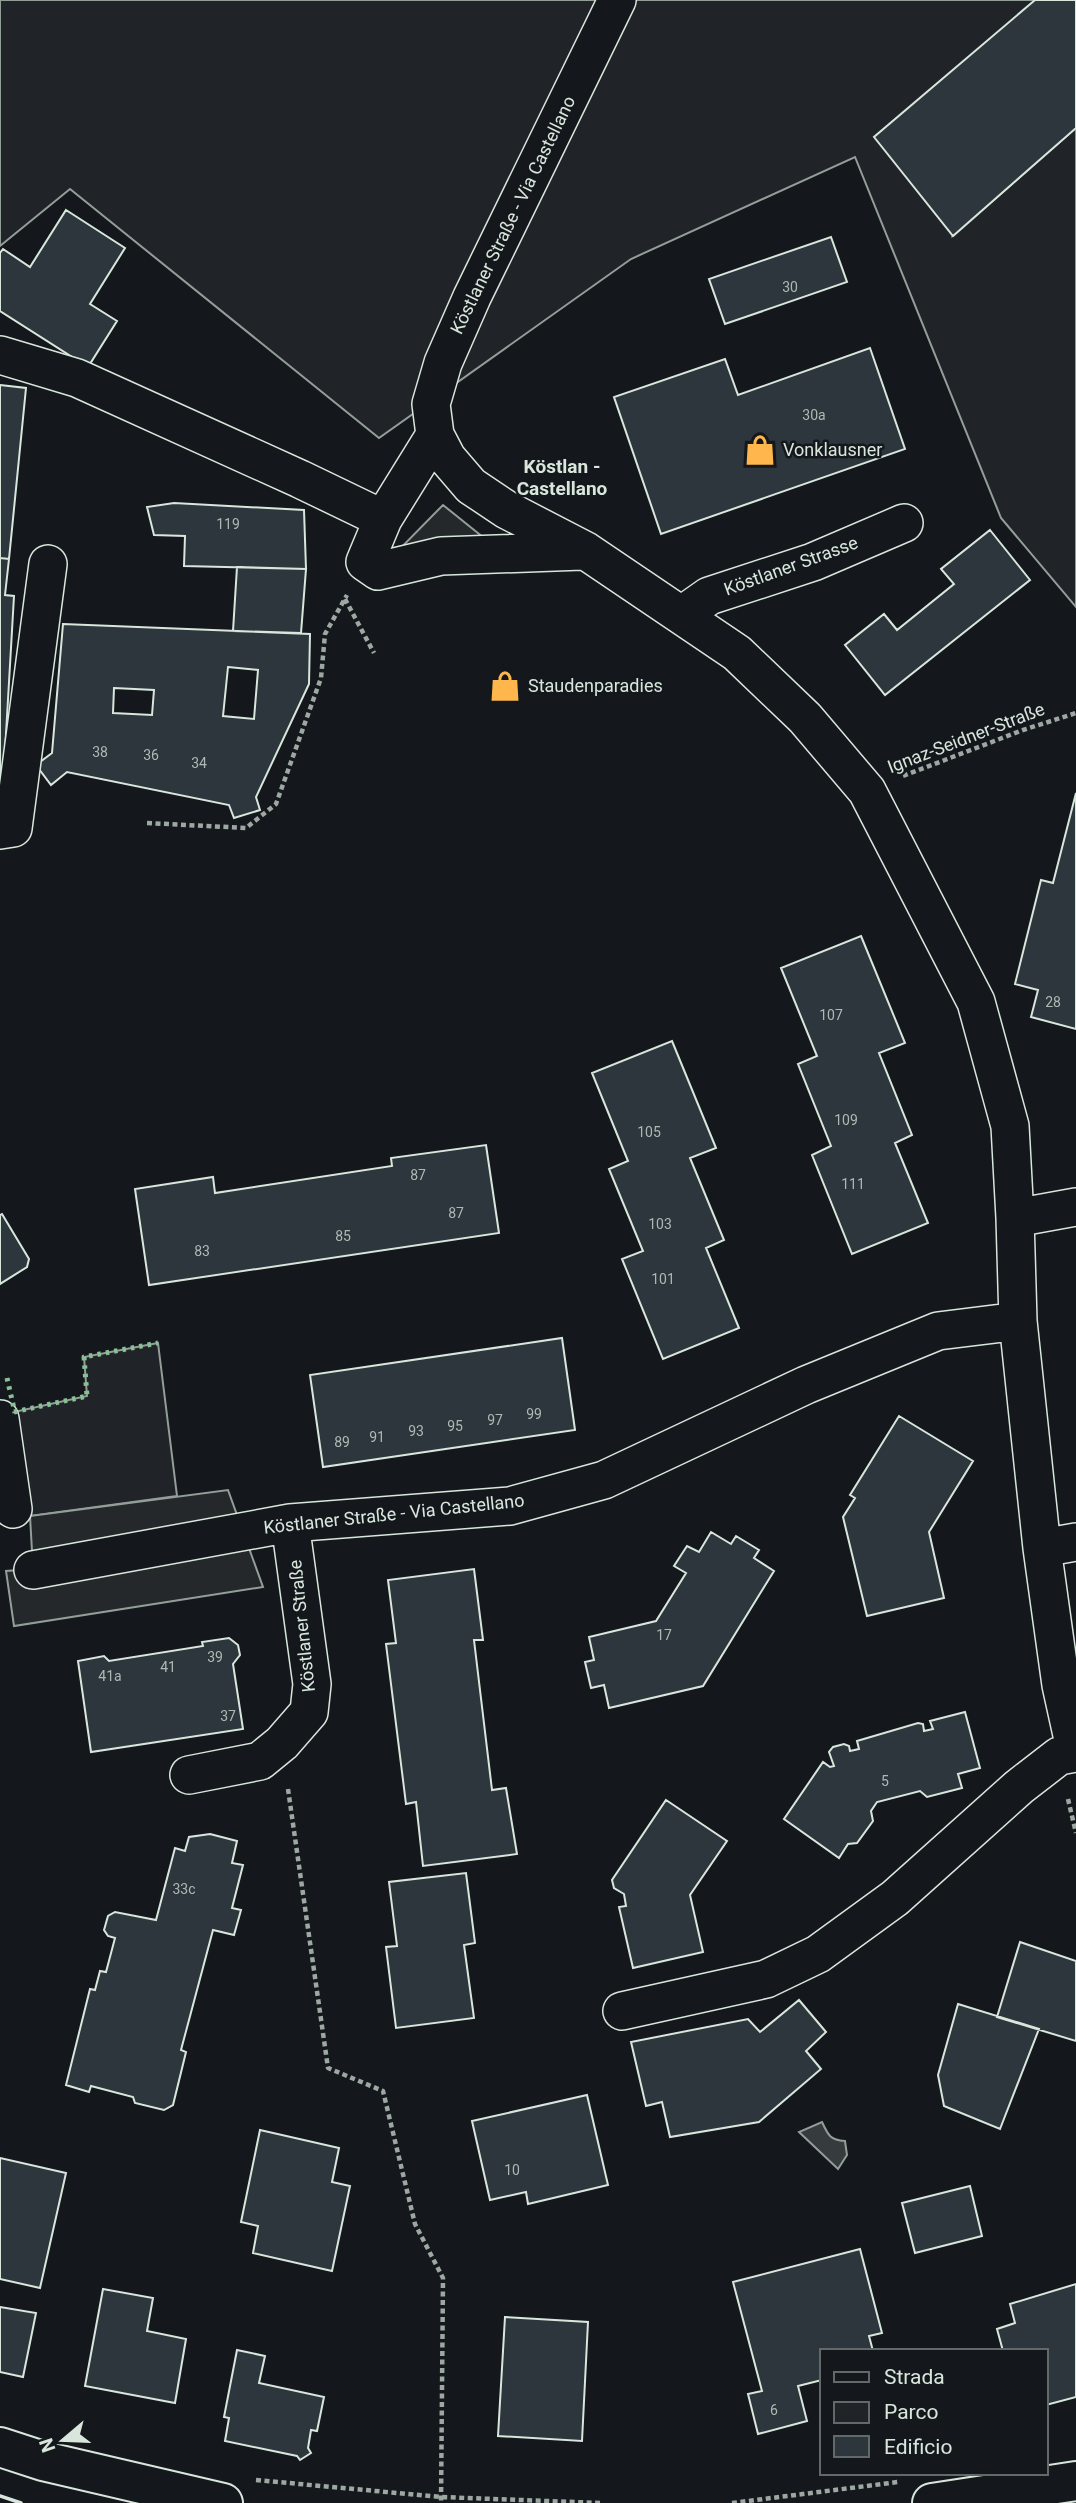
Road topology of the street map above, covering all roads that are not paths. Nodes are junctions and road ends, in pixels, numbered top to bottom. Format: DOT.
graph roads {
  1 [pos="617,0"];
  2 [pos="0,355"];
  3 [pos="435,435"];
  4 [pos="383,519"];
  5 [pos="904,523"];
  6 [pos="586,551"];
  7 [pos="48,564"];
  8 [pos="682,615"];
  9 [pos="0,830"];
  10 [pos="1076,1207"];
  11 [pos="1016,1219"];
  12 [pos="1018,1321"];
  13 [pos="0,1419"];
  14 [pos="13,1508"];
  15 [pos="290,1523"];
  16 [pos="1059,1545"];
  17 [pos="33,1570"];
  18 [pos="189,1775"];
  19 [pos="622,2011"];
  20 [pos="0,2447"];
  21 [pos="1076,2481"];
  22 [pos="236,2491"];
  23 [pos="920,2492"];
  1 -- 3 [label="street, Köstlaner Straße - Via Castellano"];
  2 -- 4 [label="street"];
  3 -- 4 [label="street"];
  3 -- 6 [label="street, Köstlaner Straße - Via Castellano"];
  4 -- 6 [label="street"];
  5 -- 8 [label="street, Köstlaner Strasse"];
  6 -- 8 [label="street, Köstlaner Straße - Via Castellano"];
  7 -- 9 [label="street"];
  8 -- 11 [label="street, Köstlaner Straße - Via Castellano"];
  10 -- 11 [label="street"];
  11 -- 12 [label="street, Köstlaner Straße - Via Castellano"];
  12 -- 15 [label="street, Köstlaner Straße - Via Castellano"];
  12 -- 16 [label="street, Köstlaner Straße - Via Castellano"];
  13 -- 14 [label="street"];
  15 -- 17 [label="street, Köstlaner Straße - Via Castellano"];
  15 -- 18 [label="street, Köstlaner Straße"];
  16 -- 19 [label="street, Köstlaner Straße - Via Castellano"];
  20 -- 22 [label="street"];
  21 -- 23 [label="street"];
}
